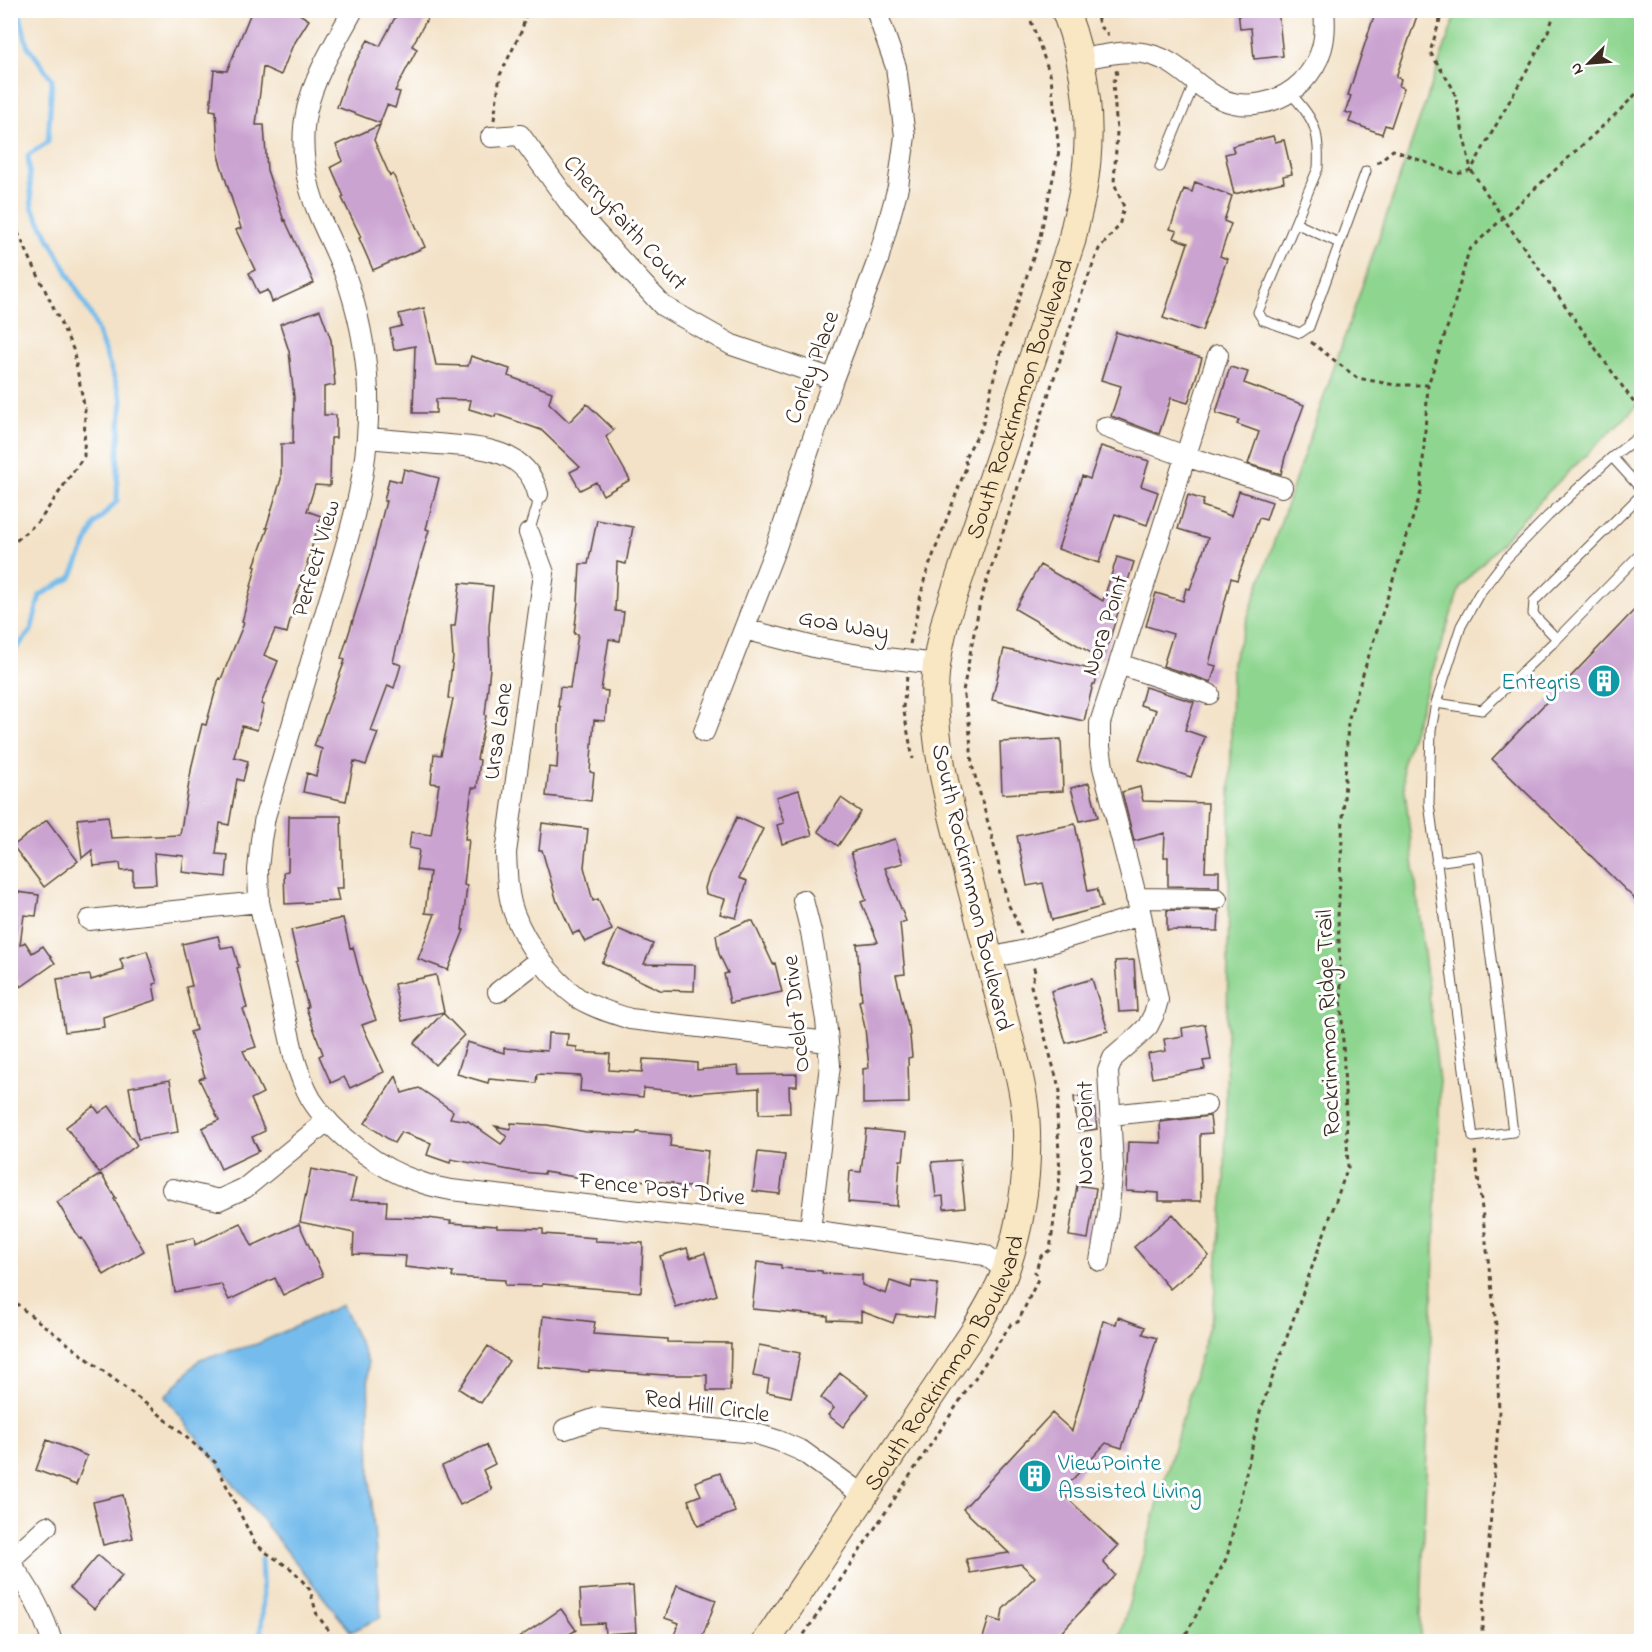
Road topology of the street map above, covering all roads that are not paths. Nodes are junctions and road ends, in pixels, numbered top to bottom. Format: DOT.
graph roads {
  1 [pos="353,10"];
  2 [pos="876,10"];
  3 [pos="1065,10"];
  4 [pos="1324,10"];
  5 [pos="1080,59"];
  6 [pos="1195,82"];
  7 [pos="1290,93"];
  8 [pos="491,137"];
  9 [pos="1160,167"];
  10 [pos="1366,171"];
  11 [pos="1295,223"];
  12 [pos="1339,243"];
  13 [pos="1218,356"];
  14 [pos="833,379"];
  15 [pos="1105,427"];
  16 [pos="1641,434"];
  17 [pos="367,438"];
  18 [pos="1185,456"];
  19 [pos="1612,456"];
  20 [pos="1282,487"];
  21 [pos="1641,492"];
  22 [pos="537,500"];
  23 [pos="529,533"];
  24 [pos="1641,552"];
  25 [pos="744,629"];
  26 [pos="1557,639"];
  27 [pos="937,664"];
  28 [pos="1119,664"];
  29 [pos="1209,694"];
  30 [pos="1436,703"];
  31 [pos="704,732"];
  32 [pos="1436,862"];
  33 [pos="1217,899"];
  34 [pos="803,900"];
  35 [pos="259,902"];
  36 [pos="1138,906"];
  37 [pos="89,920"];
  38 [pos="990,958"];
  39 [pos="540,959"];
  40 [pos="498,992"];
  41 [pos="828,1041"];
  42 [pos="1206,1105"];
  43 [pos="1112,1115"];
  44 [pos="327,1121"];
  45 [pos="172,1189"];
  46 [pos="810,1230"];
  47 [pos="1100,1261"];
  48 [pos="1006,1270"];
  49 [pos="565,1429"];
  50 [pos="864,1496"];
  51 [pos="47,1526"];
  52 [pos="10,1561"];
  53 [pos="52,1641"];
  54 [pos="766,1641"];
  1 -- 17 [label="street, Perfect View"];
  2 -- 14 [label="street, Corley Place"];
  3 -- 5 [label="main road, South Rockrimmon Boulevard"];
  4 -- 7 [label="street"];
  5 -- 6 [label="street"];
  5 -- 27 [label="main road, South Rockrimmon Boulevard"];
  6 -- 7 [label="street"];
  6 -- 9 [label="lane"];
  7 -- 11 [label="lane"];
  8 -- 14 [label="street, Cherryfaith Court"];
  10 -- 12 [label="lane"];
  11 -- 12 [label="lane"];
  11 -- 12 [label="lane"];
  13 -- 18 [label="street, Nora Point"];
  14 -- 25 [label="street, Corley Place"];
  15 -- 18 [label="street"];
  16 -- 19 [label="lane"];
  17 -- 22 [label="street"];
  17 -- 35 [label="street, Perfect View"];
  18 -- 20 [label="street"];
  18 -- 28 [label="street, Nora Point"];
  19 -- 21 [label="lane"];
  19 -- 30 [label="lane"];
  21 -- 26 [label="lane"];
  22 -- 23 [label="lane, Ursa Lane"];
  23 -- 39 [label="street, Ursa Lane"];
  24 -- 26 [label="lane"];
  25 -- 27 [label="street, Goa Way"];
  25 -- 31 [label="street, Corley Place"];
  26 -- 30 [label="lane"];
  27 -- 38 [label="main road, South Rockrimmon Boulevard"];
  28 -- 29 [label="street"];
  28 -- 36 [label="street, Nora Point"];
  30 -- 32 [label="lane"];
  32 -- 32 [label="lane"];
  33 -- 36 [label="street"];
  34 -- 41 [label="street, Ocelot Drive"];
  35 -- 37 [label="street"];
  35 -- 44 [label="street, Perfect View"];
  36 -- 38 [label="street"];
  36 -- 43 [label="street, Nora Point"];
  38 -- 48 [label="main road, South Rockrimmon Boulevard"];
  39 -- 40 [label="street"];
  39 -- 41 [label="street, Ursa Lane"];
  41 -- 46 [label="street, Ocelot Drive"];
  42 -- 43 [label="street"];
  43 -- 47 [label="street, Nora Point"];
  44 -- 45 [label="street"];
  44 -- 46 [label="street, Fence Post Drive"];
  46 -- 48 [label="street, Fence Post Drive"];
  48 -- 50 [label="main road, South Rockrimmon Boulevard"];
  49 -- 50 [label="street, Red Hill Circle"];
  50 -- 54 [label="main road, South Rockrimmon Boulevard"];
  51 -- 52 [label="street"];
  52 -- 53 [label="street"];
}
